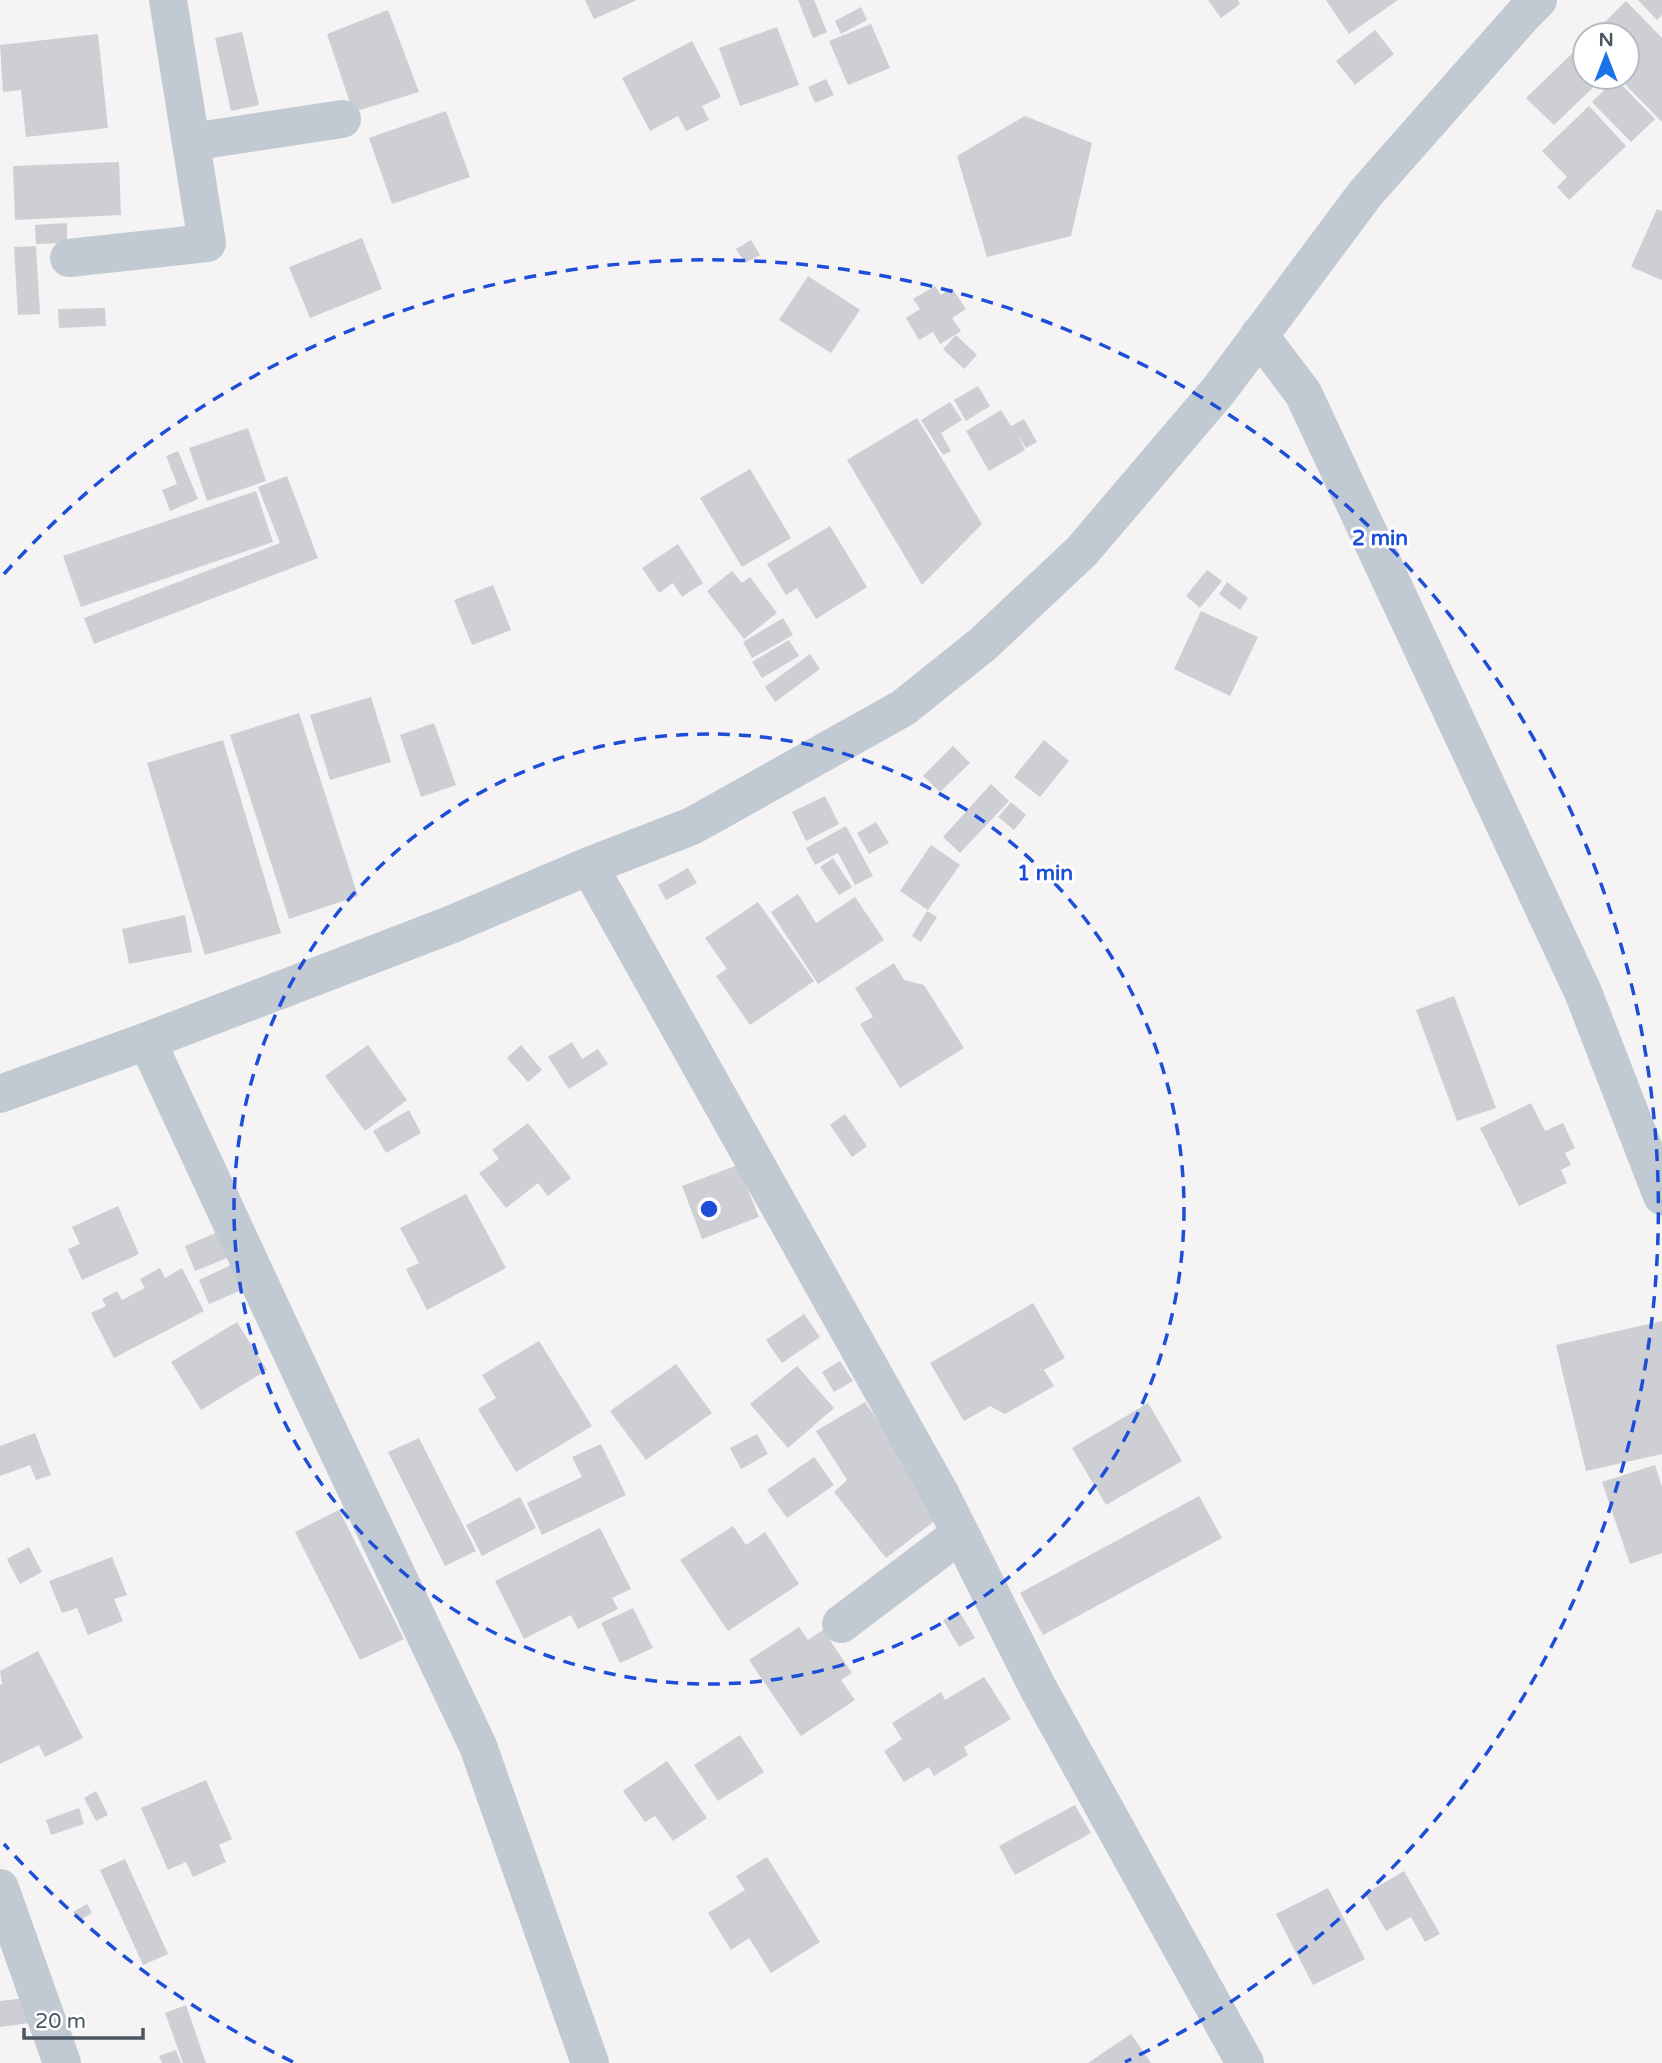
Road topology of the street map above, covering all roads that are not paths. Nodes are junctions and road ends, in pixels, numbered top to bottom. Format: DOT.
graph roads {
  1 [pos="168,0"];
  2 [pos="1538,0"];
  3 [pos="342,119"];
  4 [pos="191,142"];
  5 [pos="69,258"];
  6 [pos="1259,335"];
  7 [pos="589,866"];
  8 [pos="147,1041"];
  9 [pos="0,1094"];
  10 [pos="1662,1196"];
  11 [pos="960,1534"];
  12 [pos="841,1624"];
  13 [pos="0,1888"];
  14 [pos="62,2063"];
  15 [pos="590,2063"];
  16 [pos="1245,2063"];
  1 -- 4 [label="street"];
  2 -- 6 [label="street"];
  3 -- 4 [label="street"];
  4 -- 5 [label="street"];
  6 -- 7 [label="street"];
  6 -- 10 [label="street"];
  7 -- 8 [label="street"];
  7 -- 11 [label="street"];
  8 -- 9 [label="street"];
  8 -- 15 [label="street"];
  11 -- 12 [label="street"];
  11 -- 16 [label="street"];
  13 -- 14 [label="street"];
}
